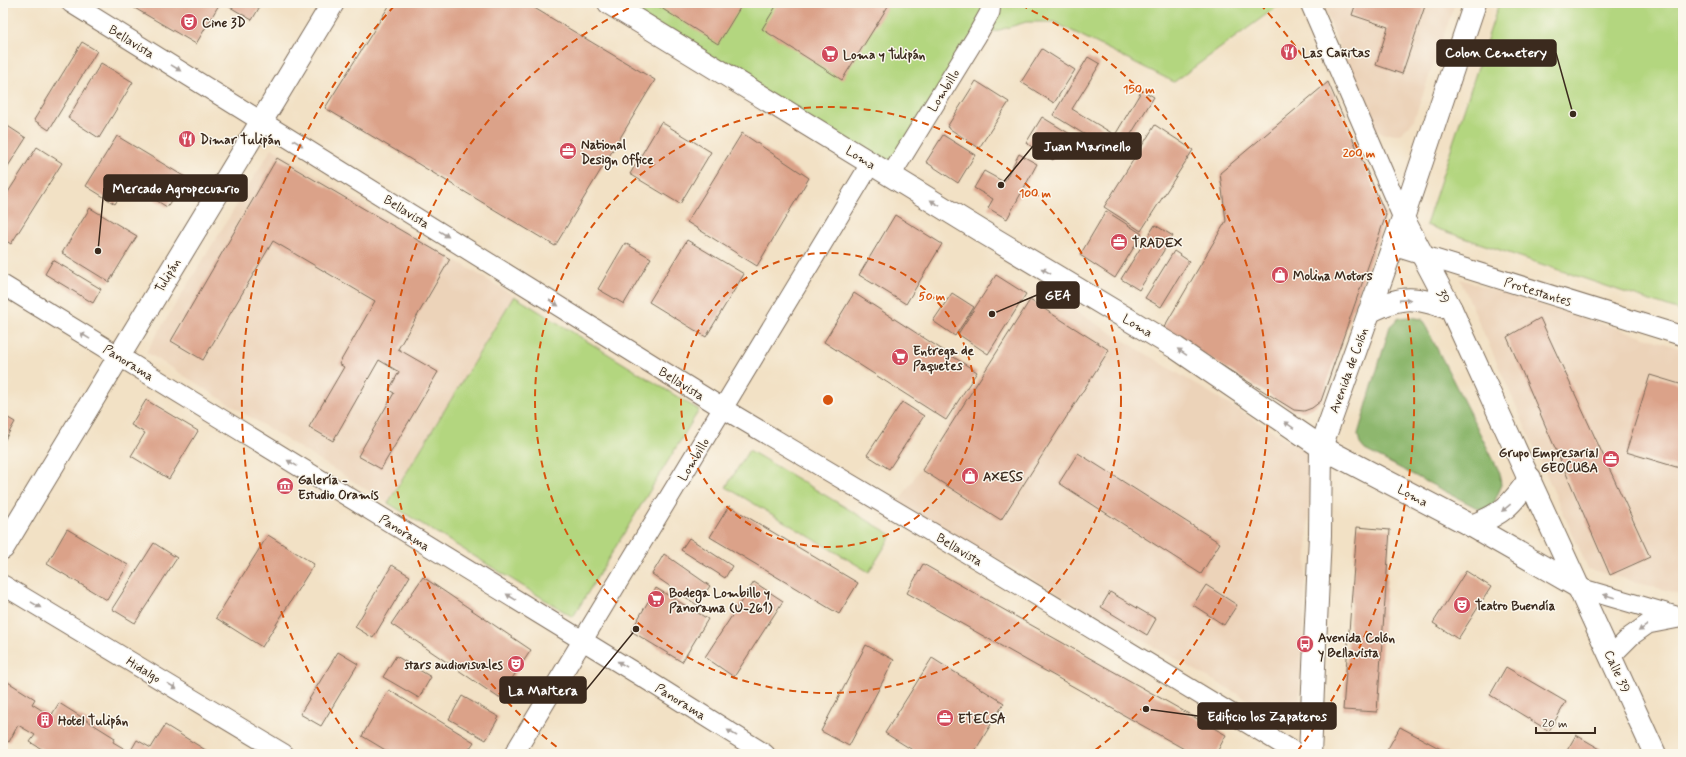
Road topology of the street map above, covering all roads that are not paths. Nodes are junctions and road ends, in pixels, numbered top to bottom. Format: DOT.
graph roads {
  1 [pos="71,3"];
  2 [pos="333,3"];
  3 [pos="609,3"];
  4 [pos="992,3"];
  5 [pos="1310,3"];
  6 [pos="1475,3"];
  7 [pos="262,121"];
  8 [pos="871,163"];
  9 [pos="891,175"];
  10 [pos="1403,218"];
  11 [pos="1393,246"];
  12 [pos="1423,255"];
  13 [pos="3,285"];
  14 [pos="1451,310"];
  15 [pos="1369,312"];
  16 [pos="1683,336"];
  17 [pos="118,356"];
  18 [pos="724,409"];
  19 [pos="1321,447"];
  20 [pos="1530,478"];
  21 [pos="1472,526"];
  22 [pos="3,548"];
  23 [pos="3,585"];
  24 [pos="1580,588"];
  25 [pos="1682,618"];
  26 [pos="582,640"];
  27 [pos="1612,655"];
  28 [pos="284,754"];
  29 [pos="514,754"];
  30 [pos="765,754"];
  31 [pos="1298,754"];
  32 [pos="1310,754"];
  33 [pos="1655,754"];
  1 -- 7 [label="street, Bellavista, one-way"];
  2 -- 7 [label="street, Tulipán"];
  3 -- 8 [label="street, Loma"];
  4 -- 9 [label="street, Lombillo"];
  5 -- 10 [label="street, 39"];
  6 -- 10 [label="street, Avenida de Colón"];
  7 -- 17 [label="street, Tulipán"];
  7 -- 18 [label="street, Bellavista, one-way"];
  8 -- 9 [label="street, Loma"];
  8 -- 18 [label="street, Lombillo"];
  19 -- 9 [label="street, Loma, one-way"];
  10 -- 11 [label="street, Avenida de Colón"];
  10 -- 12 [label="street, 39"];
  11 -- 12 [label="street, Protestantes"];
  11 -- 15 [label="street, Avenida de Colón"];
  12 -- 14 [label="street, 39"];
  12 -- 16 [label="street, Protestantes"];
  17 -- 13 [label="street, Panorama, one-way"];
  15 -- 14 [label="street, one-way"];
  14 -- 20 [label="street, 39"];
  15 -- 19 [label="street, Avenida de Colón"];
  17 -- 22 [label="street, Tulipán"];
  26 -- 17 [label="street, Panorama, one-way"];
  18 -- 26 [label="street, Lombillo"];
  18 -- 31 [label="street, Bellavista"];
  19 -- 21 [label="street, Loma"];
  19 -- 32 [label="street, Avenida de Colón"];
  20 -- 21 [label="street, one-way"];
  20 -- 24 [label="street, 39"];
  21 -- 24 [label="street, Loma"];
  23 -- 28 [label="street, Hidalgo, one-way"];
  25 -- 24 [label="street, Loma, one-way"];
  24 -- 27 [label="street, Calle 39"];
  25 -- 27 [label="street, Loma, one-way"];
  26 -- 29 [label="street, Lombillo"];
  30 -- 26 [label="street, Panorama, one-way"];
  27 -- 33 [label="street, Calle 39"];
}
